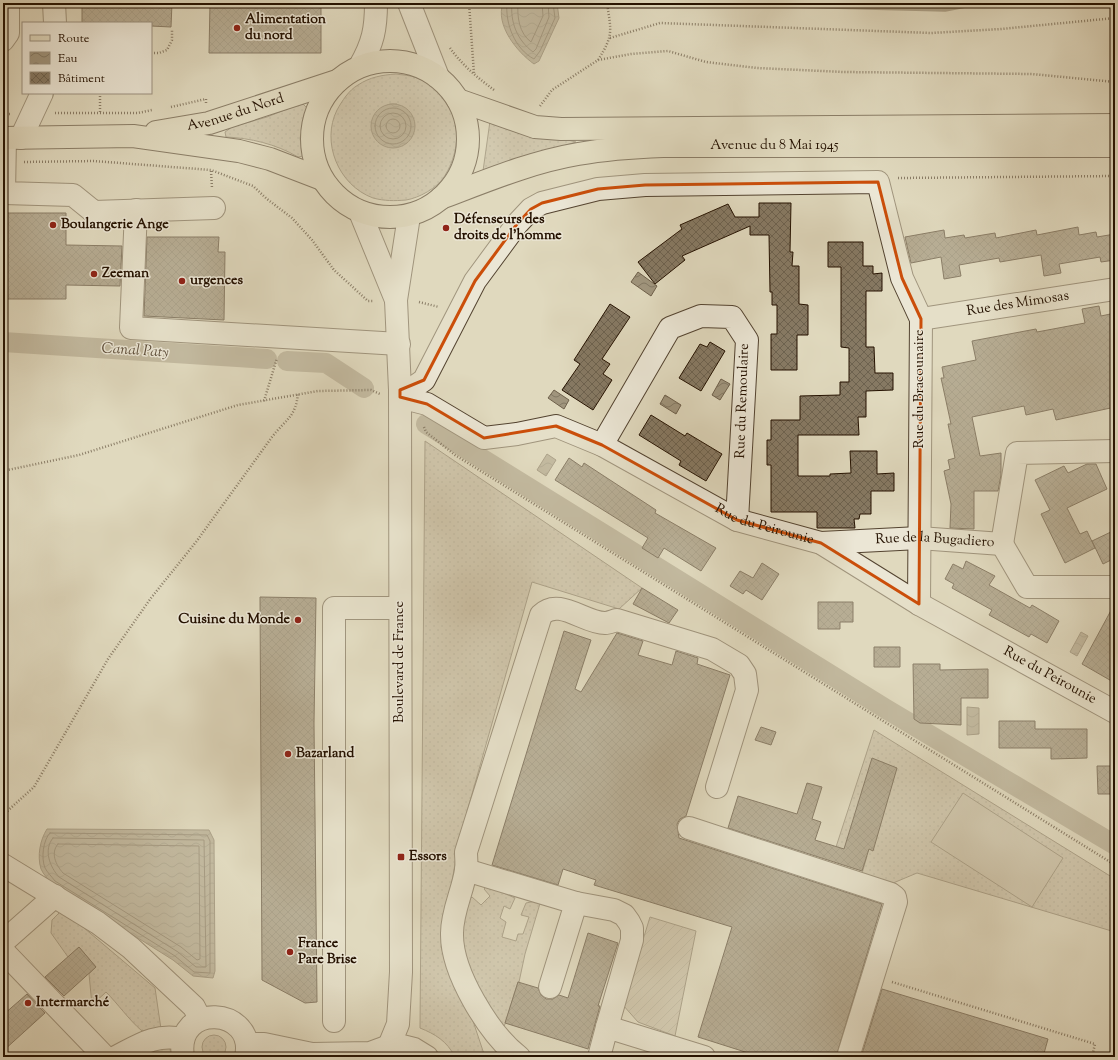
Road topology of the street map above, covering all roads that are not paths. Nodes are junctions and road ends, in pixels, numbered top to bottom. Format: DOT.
graph roads {
  1 [pos="8,3"];
  2 [pos="54,3"];
  3 [pos="376,3"];
  4 [pos="409,3"];
  5 [pos="55,22"];
  6 [pos="3,40"];
  7 [pos="360,66"];
  8 [pos="438,77"];
  9 [pos="337,81"];
  10 [pos="41,94"];
  11 [pos="458,100"];
  12 [pos="1115,125"];
  13 [pos="133,136"];
  14 [pos="10,138"];
  15 [pos="1115,146"];
  16 [pos="322,179"];
  17 [pos="3,193"];
  18 [pos="441,198"];
  19 [pos="214,208"];
  20 [pos="136,210"];
  21 [pos="360,212"];
  22 [pos="409,216"];
  23 [pos="1115,289"];
  24 [pos="396,300"];
  25 [pos="921,318"];
  26 [pos="399,344"];
  27 [pos="400,394"];
  28 [pos="602,445"];
  29 [pos="1115,451"];
  30 [pos="737,520"];
  31 [pos="919,538"];
  32 [pos="821,543"];
  33 [pos="1002,544"];
  34 [pos="1115,587"];
  35 [pos="919,604"];
  36 [pos="400,608"];
  37 [pos="1115,712"];
  38 [pos="717,787"];
  39 [pos="689,828"];
  40 [pos="3,865"];
  41 [pos="466,870"];
  42 [pos="55,896"];
  43 [pos="576,903"];
  44 [pos="3,942"];
  45 [pos="3,951"];
  46 [pos="550,987"];
  47 [pos="200,1019"];
  48 [pos="334,1021"];
  49 [pos="398,1024"];
  50 [pos="607,1027"];
  51 [pos="183,1048"];
  52 [pos="246,1050"];
  53 [pos="375,1052"];
  54 [pos="420,1053"];
  55 [pos="315,1056"];
  56 [pos="105,1057"];
  57 [pos="116,1057"];
  58 [pos="519,1057"];
  59 [pos="599,1057"];
  60 [pos="704,1057"];
  61 [pos="848,1057"];
  1 -- 6 [label="street"];
  2 -- 5 [label="street"];
  3 -- 7 [label="street"];
  4 -- 8 [label="street"];
  7 -- 8 [label="main road"];
  7 -- 9 [label="main road"];
  8 -- 11 [label="main road"];
  9 -- 13 [label="main road, Avenue du Nord"];
  9 -- 16 [label="main road"];
  10 -- 14 [label="street"];
  11 -- 12 [label="main road, Avenue du 8 Mai 1945"];
  11 -- 18 [label="main road"];
  13 -- 14 [label="main road, Avenue du Nord"];
  13 -- 16 [label="main road, Avenue du Nord"];
  14 -- 17 [label="street"];
  15 -- 18 [label="main road, Avenue du 8 Mai 1945"];
  16 -- 21 [label="main road"];
  17 -- 20 [label="street"];
  18 -- 22 [label="main road"];
  19 -- 20 [label="street"];
  20 -- 26 [label="street"];
  21 -- 22 [label="main road"];
  21 -- 24 [label="street, Boulevard de France"];
  22 -- 24 [label="street, Boulevard de France"];
  23 -- 25 [label="street, Rue des Mimosas"];
  24 -- 26 [label="street, Boulevard de France"];
  25 -- 27 [label="street, Rue du Bracounaire"];
  25 -- 31 [label="street, Rue du Bracounaire"];
  26 -- 27 [label="street, Boulevard de France"];
  27 -- 28 [label="street, Rue du Peirounie"];
  27 -- 36 [label="street, Boulevard de France"];
  28 -- 30 [label="street, Rue du Peirounie"];
  28 -- 30 [label="street, Rue du Remoulaire"];
  29 -- 33 [label="street, Rue de la Bugadiero"];
  30 -- 32 [label="street, Rue du Peirounie"];
  31 -- 32 [label="street, Rue de la Bugadiero"];
  31 -- 33 [label="street, Rue de la Bugadiero"];
  31 -- 35 [label="street, Rue du Bracounaire"];
  32 -- 35 [label="street, Rue du Peirounie"];
  33 -- 34 [label="street"];
  35 -- 37 [label="street, Rue du Peirounie"];
  36 -- 48 [label="street"];
  36 -- 49 [label="street, Boulevard de France"];
  38 -- 41 [label="street"];
  39 -- 61 [label="street"];
  40 -- 42 [label="street"];
  41 -- 43 [label="street"];
  41 -- 58 [label="street"];
  42 -- 44 [label="street"];
  42 -- 47 [label="street"];
  43 -- 46 [label="street"];
  43 -- 50 [label="street"];
  45 -- 56 [label="street"];
  47 -- 51 [label="street"];
  47 -- 52 [label="street"];
  49 -- 53 [label="street, Boulevard de France"];
  49 -- 54 [label="street"];
  50 -- 59 [label="street"];
  50 -- 60 [label="street"];
  51 -- 57 [label="street"];
  52 -- 55 [label="street"];
  53 -- 54 [label="street"];
  53 -- 55 [label="street"];
}
